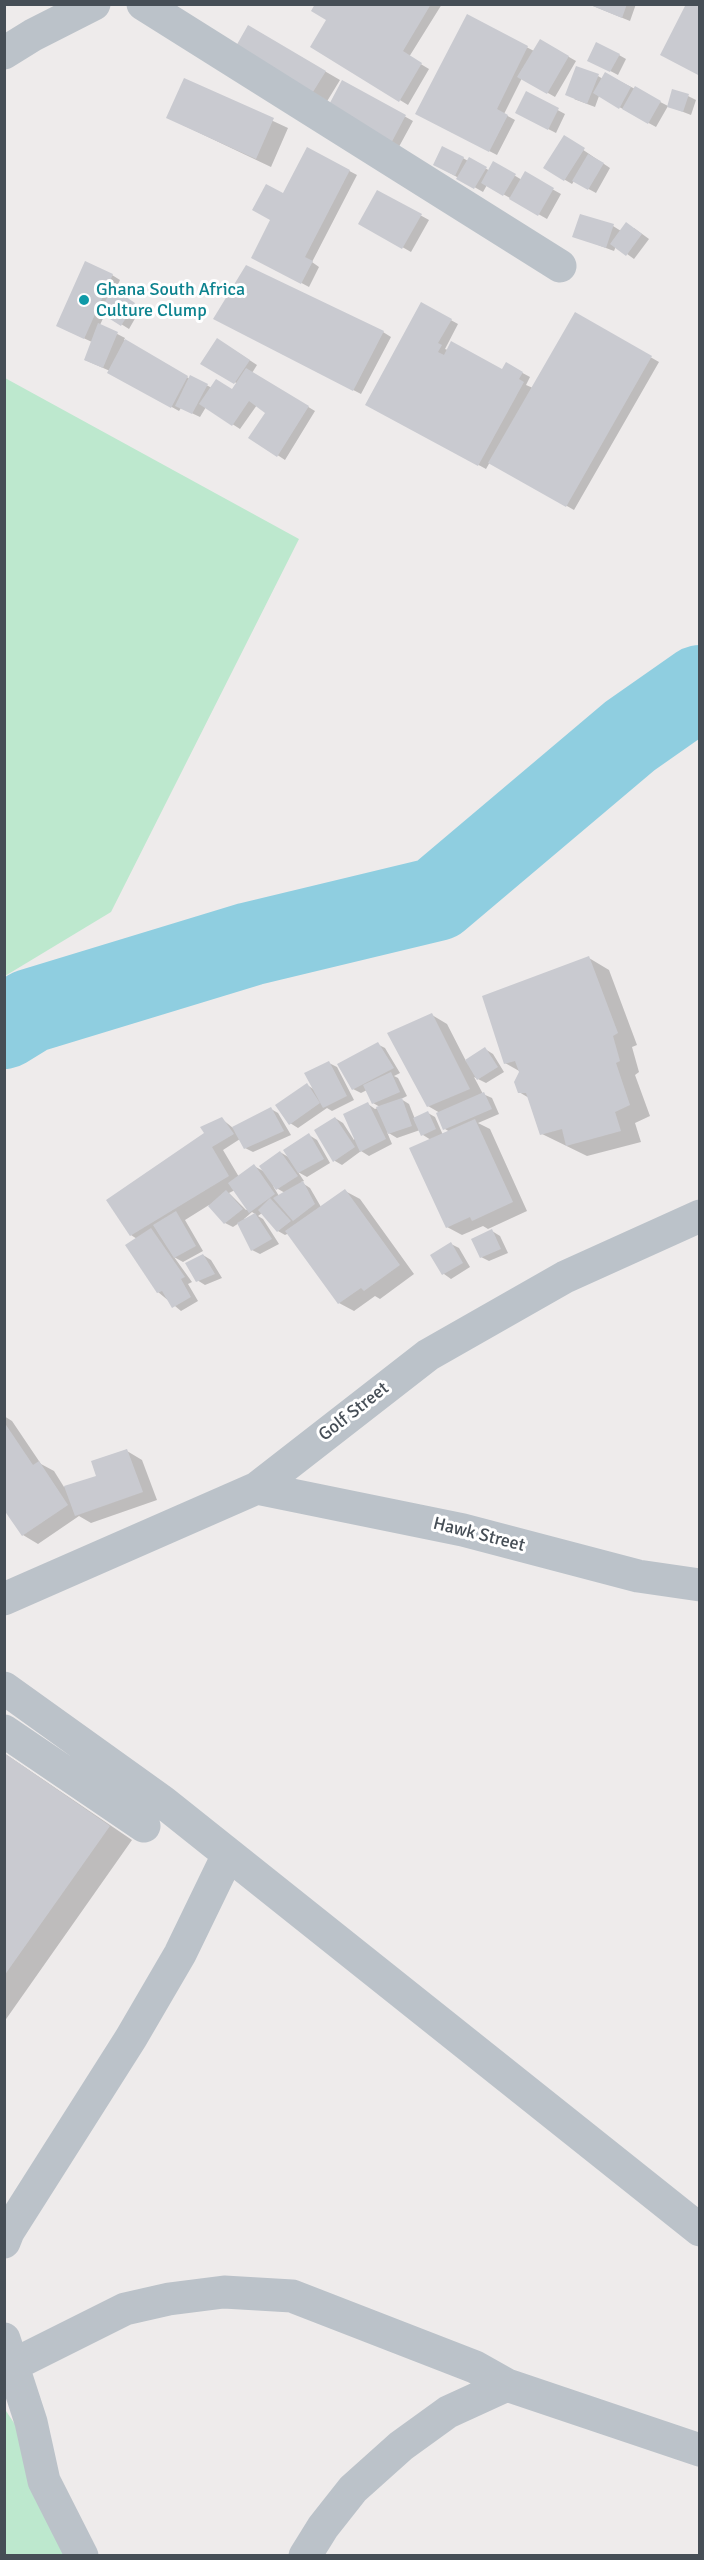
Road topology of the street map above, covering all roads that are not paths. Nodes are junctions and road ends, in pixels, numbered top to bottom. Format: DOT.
graph roads {
  1 [pos="94,4"];
  2 [pos="143,4"];
  3 [pos="4,53"];
  4 [pos="560,266"];
  5 [pos="699,1216"];
  6 [pos="257,1488"];
  7 [pos="699,1585"];
  8 [pos="4,1599"];
  9 [pos="4,1688"];
  10 [pos="4,1731"];
  11 [pos="144,1826"];
  12 [pos="228,1855"];
  13 [pos="699,2230"];
  14 [pos="4,2242"];
  15 [pos="9,2352"];
  16 [pos="507,2385"];
  17 [pos="699,2450"];
  18 [pos="82,2556"];
  19 [pos="304,2556"];
  1 -- 3 [label="street"];
  2 -- 4 [label="street"];
  5 -- 6 [label="street, Golf Street"];
  6 -- 7 [label="street, Hawk Street"];
  6 -- 8 [label="street, Golf Street"];
  9 -- 12 [label="street"];
  10 -- 11 [label="street"];
  12 -- 13 [label="street"];
  12 -- 14 [label="street"];
  15 -- 16 [label="street"];
  15 -- 18 [label="street"];
  16 -- 17 [label="street"];
  16 -- 19 [label="street"];
}
